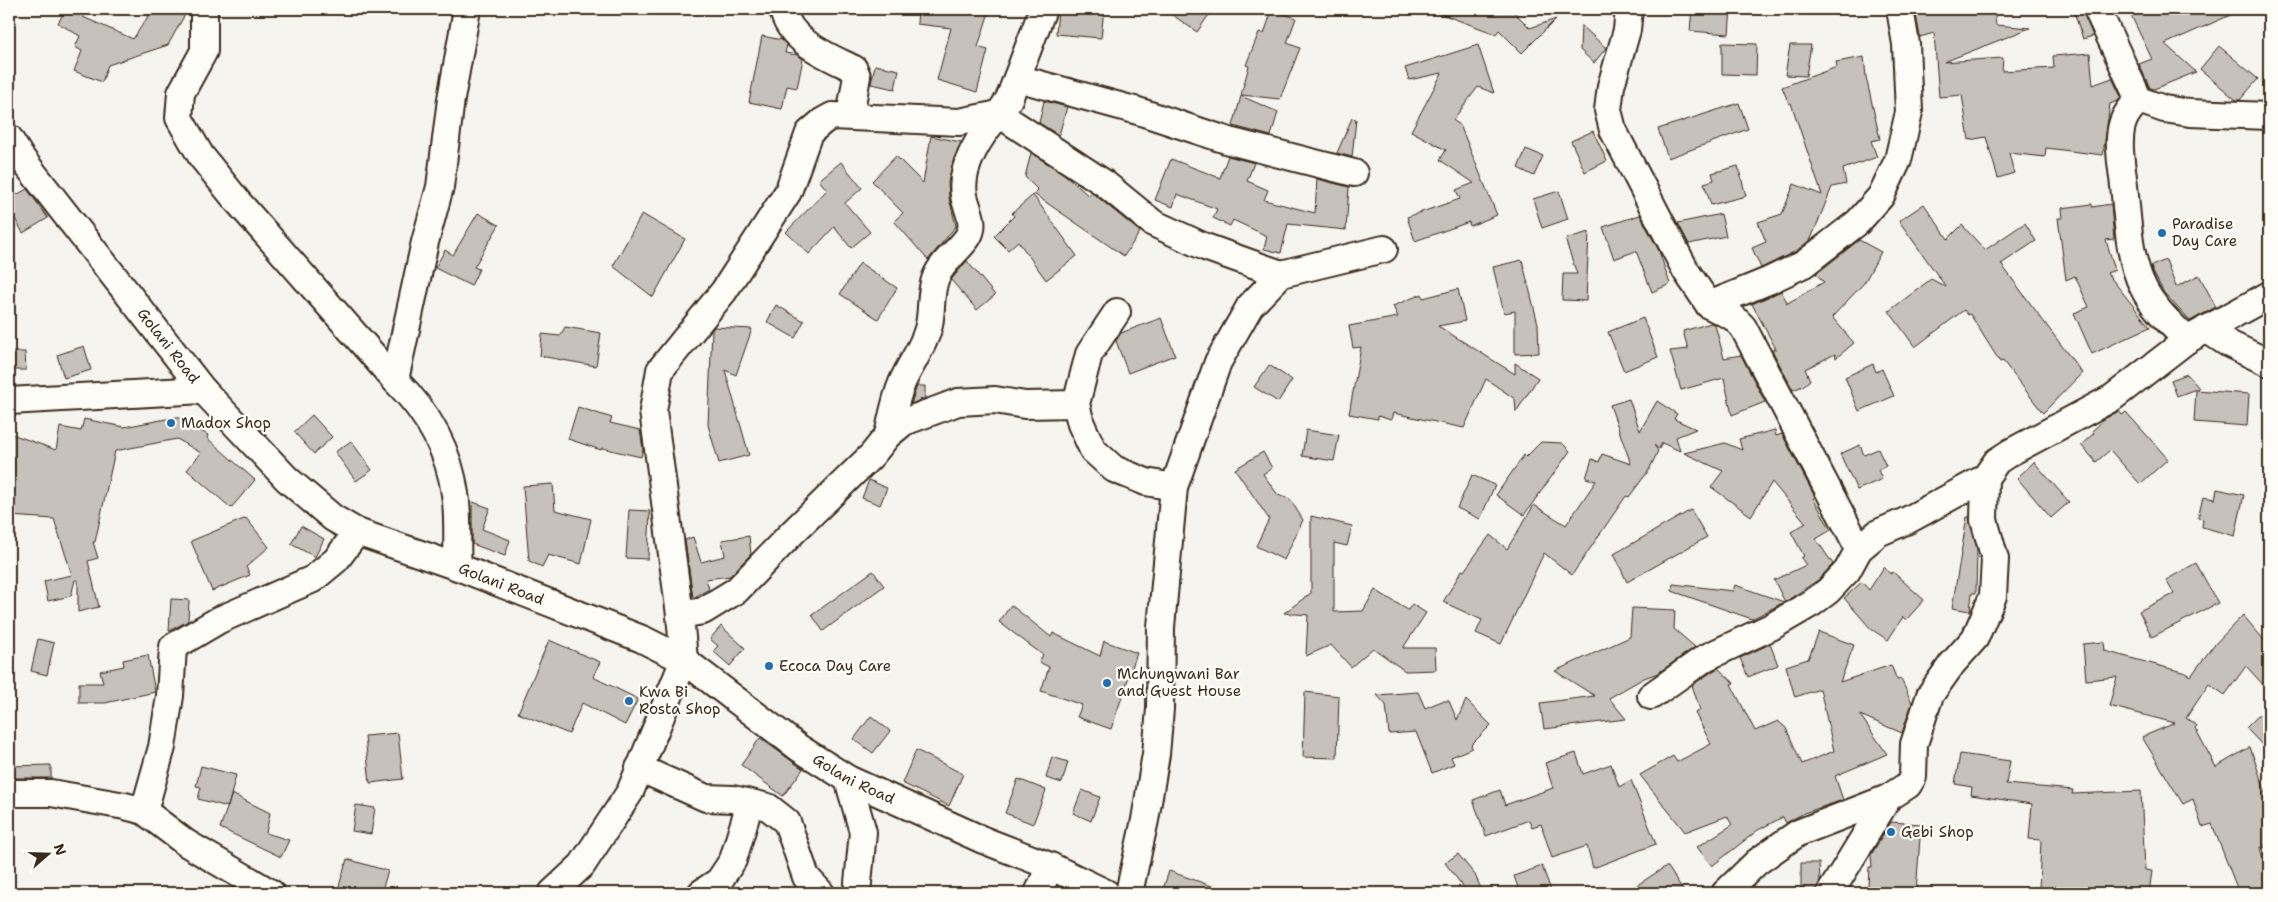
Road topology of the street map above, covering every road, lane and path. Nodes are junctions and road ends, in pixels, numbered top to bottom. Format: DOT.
graph roads {
  1 [pos="204,9"];
  2 [pos="467,9"];
  3 [pos="782,9"];
  4 [pos="1043,9"];
  5 [pos="1628,9"];
  6 [pos="1900,9"];
  7 [pos="2097,9"];
  8 [pos="1017,78"];
  9 [pos="2139,100"];
  10 [pos="998,114"];
  11 [pos="850,116"];
  12 [pos="2269,116"];
  13 [pos="9,138"];
  14 [pos="1354,172"];
  15 [pos="1384,249"];
  16 [pos="1281,274"];
  17 [pos="2269,295"];
  18 [pos="1709,304"];
  19 [pos="1117,312"];
  20 [pos="2197,335"];
  21 [pos="2269,363"];
  22 [pos="395,380"];
  23 [pos="203,390"];
  24 [pos="9,401"];
  25 [pos="1076,404"];
  26 [pos="888,435"];
  27 [pos="1985,478"];
  28 [pos="1174,487"];
  29 [pos="357,532"];
  30 [pos="1859,549"];
  31 [pos="458,567"];
  32 [pos="680,615"];
  33 [pos="684,660"];
  34 [pos="1651,696"];
  35 [pos="639,768"];
  36 [pos="848,779"];
  37 [pos="9,793"];
  38 [pos="1888,798"];
  39 [pos="750,803"];
  40 [pos="144,811"];
  41 [pos="1050,866"];
  42 [pos="581,884"];
  43 [pos="718,889"];
  44 [pos="271,893"];
  45 [pos="552,893"];
  46 [pos="821,893"];
  47 [pos="858,893"];
  48 [pos="1038,893"];
  49 [pos="1106,893"];
  50 [pos="1128,893"];
  51 [pos="1725,893"];
  52 [pos="1830,893"];
  1 -- 22 [label="street"];
  2 -- 22 [label="street"];
  3 -- 11 [label="street"];
  4 -- 8 [label="street"];
  5 -- 18 [label="street"];
  6 -- 18 [label="street"];
  7 -- 9 [label="street"];
  8 -- 10 [label="street"];
  8 -- 14 [label="street"];
  9 -- 12 [label="street"];
  9 -- 20 [label="street"];
  10 -- 11 [label="street"];
  10 -- 16 [label="street"];
  10 -- 26 [label="street"];
  11 -- 32 [label="street"];
  13 -- 23 [label="street, Golani Road"];
  15 -- 16 [label="street"];
  16 -- 28 [label="street"];
  17 -- 20 [label="street"];
  18 -- 30 [label="street"];
  19 -- 25 [label="street"];
  20 -- 21 [label="street"];
  20 -- 27 [label="street"];
  22 -- 31 [label="street"];
  23 -- 24 [label="street"];
  23 -- 29 [label="street, Golani Road"];
  25 -- 26 [label="street"];
  25 -- 28 [label="street"];
  26 -- 32 [label="street"];
  27 -- 30 [label="street"];
  27 -- 38 [label="street"];
  28 -- 50 [label="street"];
  29 -- 31 [label="street, Golani Road"];
  29 -- 40 [label="street"];
  30 -- 34 [label="street"];
  31 -- 33 [label="street, Golani Road"];
  32 -- 33 [label="street"];
  33 -- 35 [label="street"];
  33 -- 36 [label="street, Golani Road"];
  35 -- 39 [label="street"];
  35 -- 42 [label="street"];
  36 -- 41 [label="street, Golani Road"];
  36 -- 47 [label="street"];
  37 -- 40 [label="street"];
  38 -- 51 [label="street"];
  38 -- 52 [label="street"];
  39 -- 43 [label="street"];
  39 -- 46 [label="street"];
  40 -- 44 [label="street"];
  41 -- 48 [label="street"];
  41 -- 49 [label="street, Golani Road"];
  42 -- 45 [label="street"];
}
